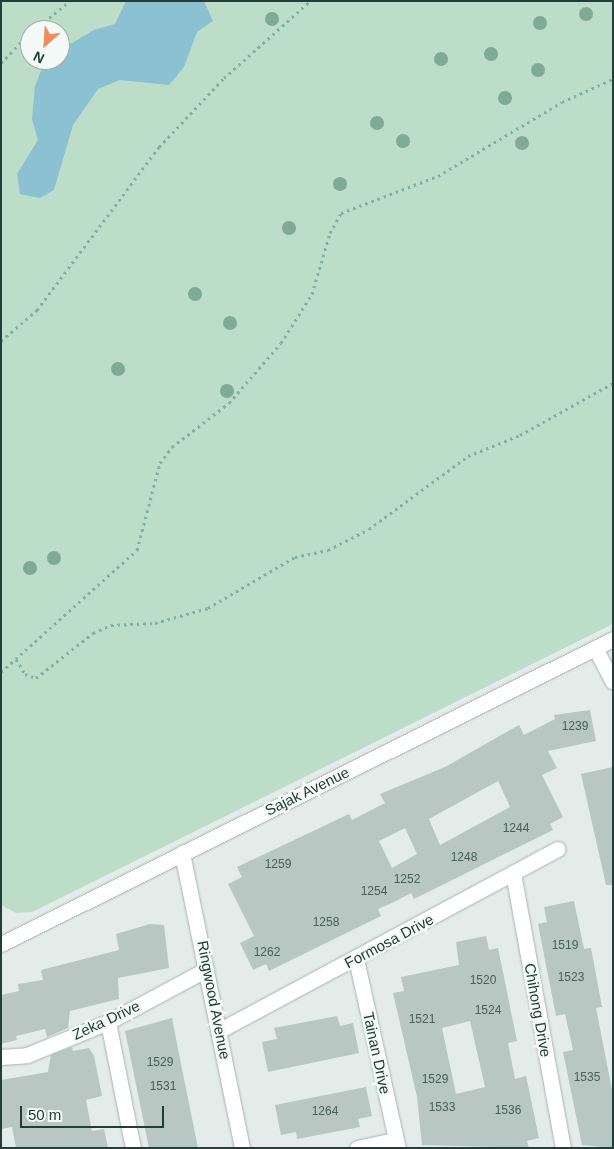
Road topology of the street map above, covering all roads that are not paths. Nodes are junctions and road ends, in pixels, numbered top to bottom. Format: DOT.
graph roads {
  1 [pos="613,639"];
  2 [pos="595,648"];
  3 [pos="613,682"];
  4 [pos="557,849"];
  5 [pos="182,852"];
  6 [pos="513,873"];
  7 [pos="1,944"];
  8 [pos="356,959"];
  9 [pos="205,970"];
  10 [pos="108,1022"];
  11 [pos="220,1030"];
  12 [pos="1,1057"];
  13 [pos="397,1144"];
  14 [pos="134,1148"];
  15 [pos="242,1148"];
  16 [pos="356,1148"];
  17 [pos="563,1148"];
  1 -- 2 [label="street, Sajak Avenue"];
  2 -- 3 [label="street"];
  2 -- 5 [label="street, Sajak Avenue"];
  4 -- 6 [label="street, Formosa Drive"];
  5 -- 7 [label="street, Sajak Avenue"];
  5 -- 9 [label="street, Ringwood Avenue"];
  6 -- 8 [label="street, Formosa Drive"];
  6 -- 17 [label="street, Chihong Drive"];
  8 -- 11 [label="street, Formosa Drive"];
  8 -- 13 [label="street, Tainan Drive"];
  9 -- 10 [label="street, Zeka Drive"];
  9 -- 11 [label="street, Ringwood Avenue"];
  10 -- 12 [label="street, Zeka Drive"];
  10 -- 14 [label="street"];
  11 -- 15 [label="street, Ringwood Avenue"];
  13 -- 16 [label="street"];
}
